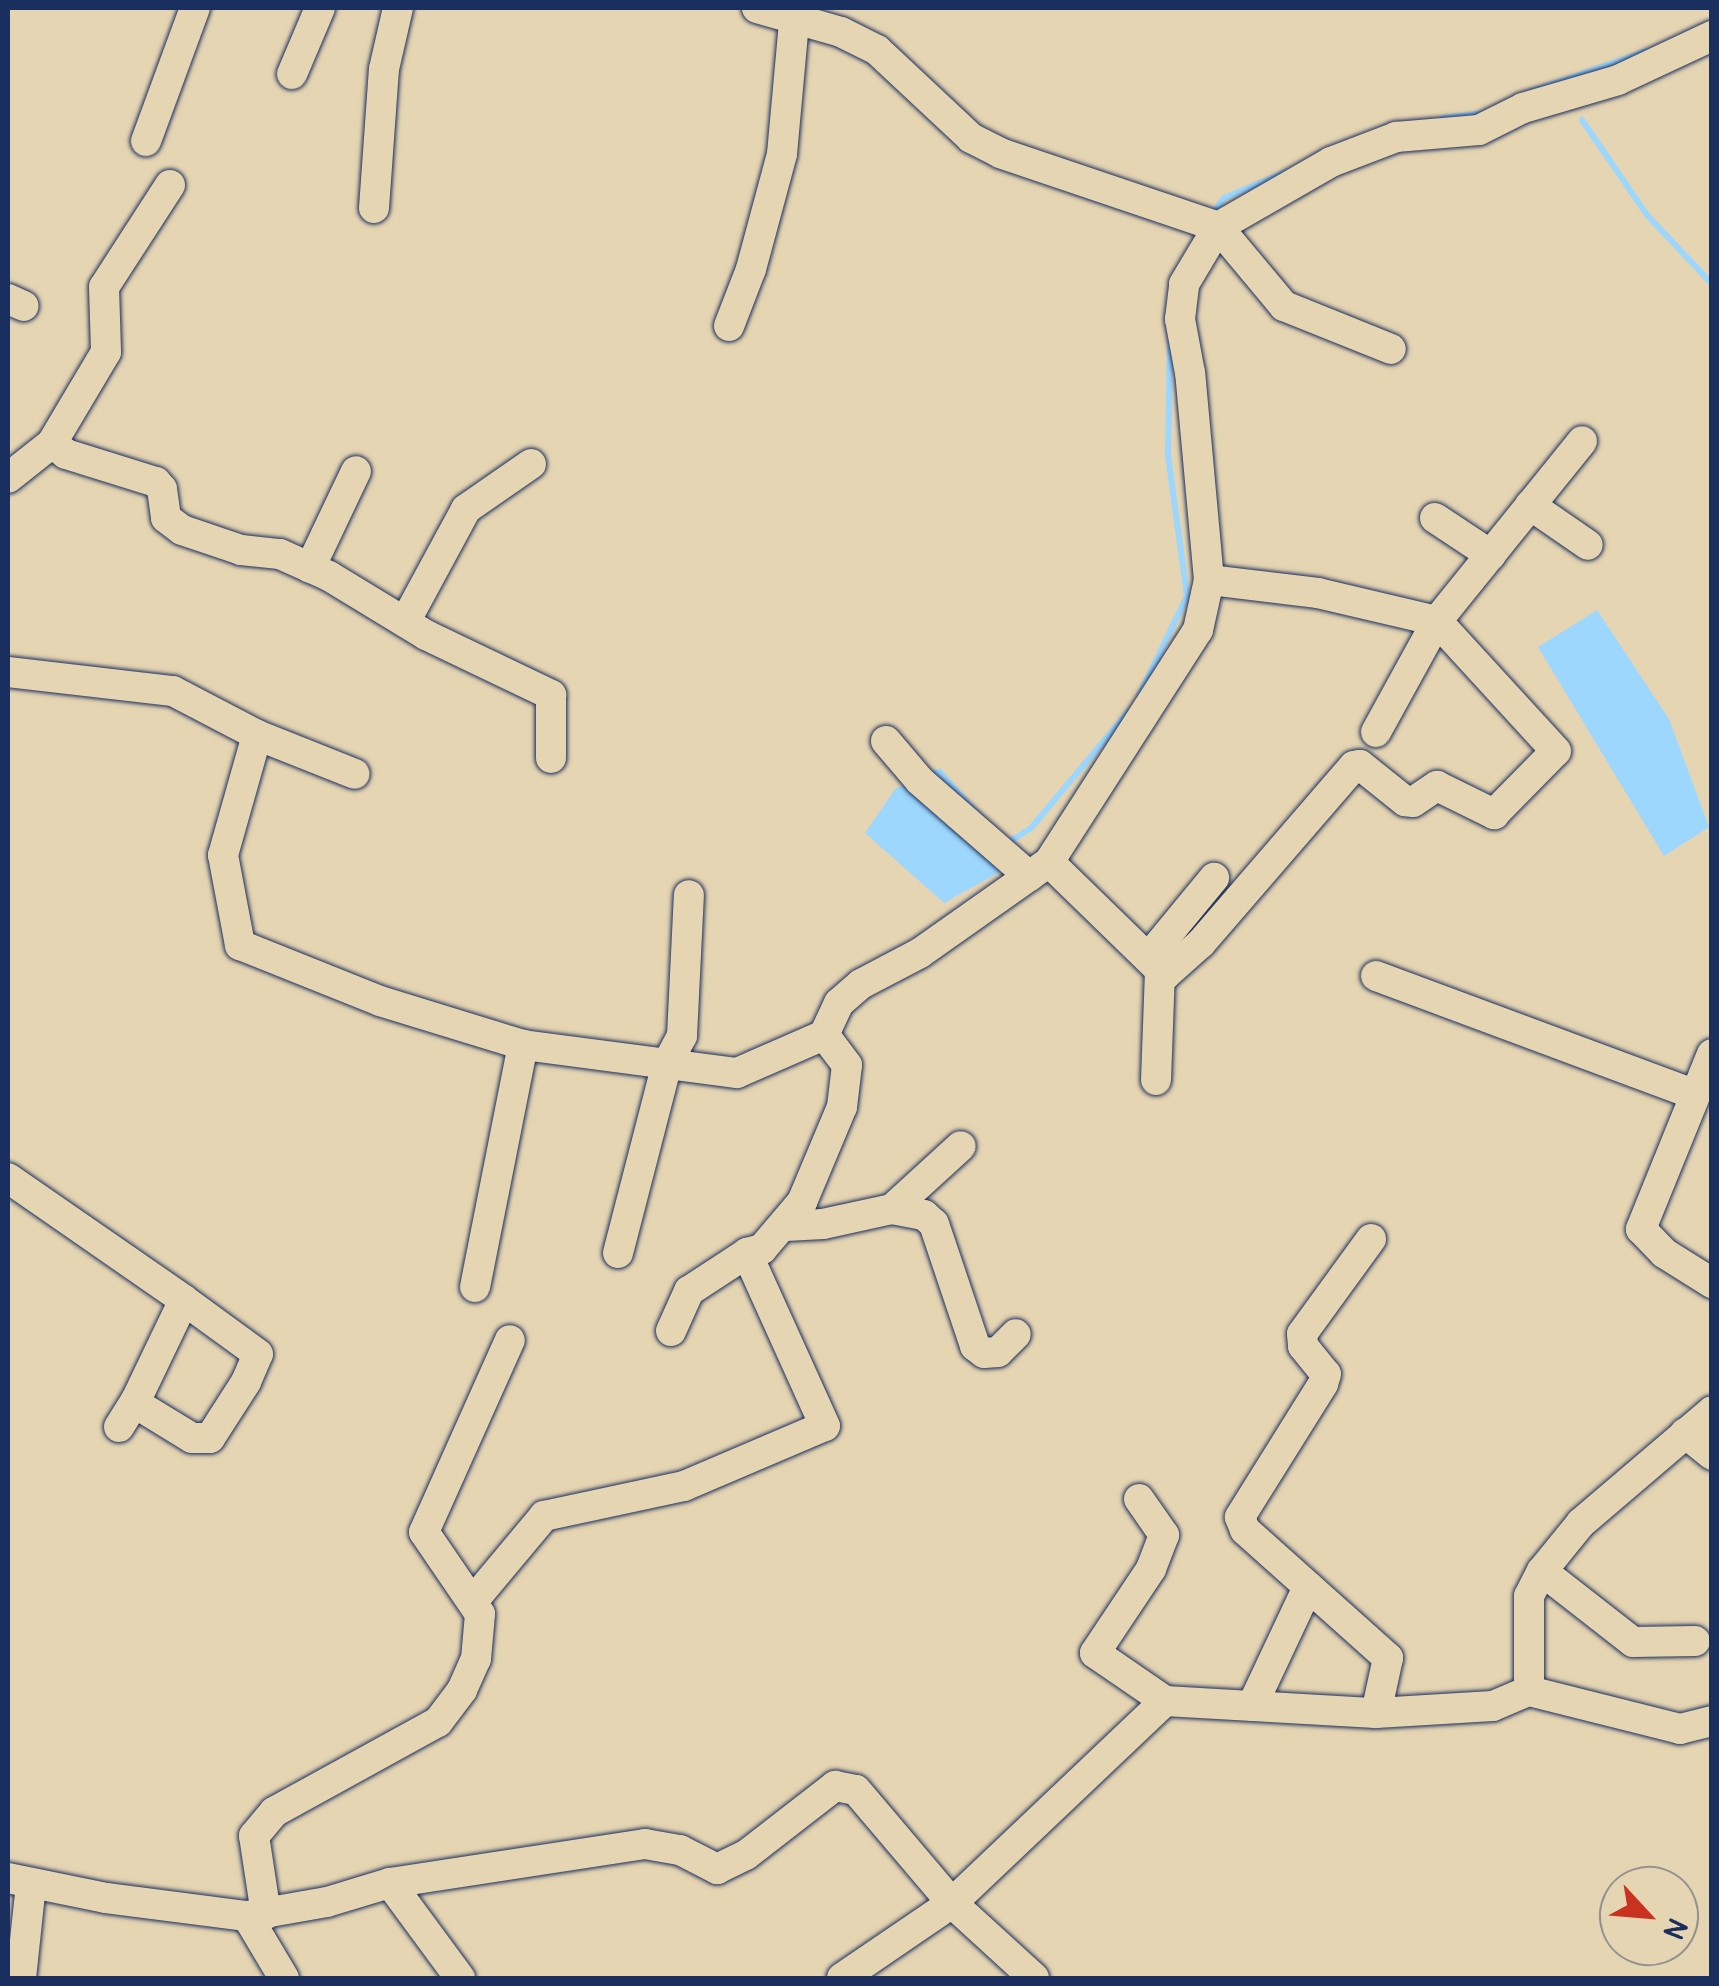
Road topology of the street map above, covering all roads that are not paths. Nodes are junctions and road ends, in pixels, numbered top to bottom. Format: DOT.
graph roads {
  1 [pos="195,8"];
  2 [pos="320,8"];
  3 [pos="398,8"];
  4 [pos="757,8"];
  5 [pos="794,21"];
  6 [pos="1712,36"];
  7 [pos="292,74"];
  8 [pos="146,141"];
  9 [pos="170,186"];
  10 [pos="374,208"];
  11 [pos="1218,226"];
  12 [pos="729,326"];
  13 [pos="1391,349"];
  14 [pos="1582,441"];
  15 [pos="52,444"];
  16 [pos="531,464"];
  17 [pos="356,471"];
  18 [pos="8,478"];
  19 [pos="1530,505"];
  20 [pos="1434,518"];
  21 [pos="1588,545"];
  22 [pos="1490,555"];
  23 [pos="310,568"];
  24 [pos="1209,580"];
  25 [pos="405,622"];
  26 [pos="1437,622"];
  27 [pos="8,672"];
  28 [pos="1376,732"];
  29 [pos="257,736"];
  30 [pos="886,741"];
  31 [pos="552,758"];
  32 [pos="355,774"];
  33 [pos="1040,869"];
  34 [pos="1214,878"];
  35 [pos="689,895"];
  36 [pos="1154,964"];
  37 [pos="1376,976"];
  38 [pos="824,1036"];
  39 [pos="523,1045"];
  40 [pos="1712,1054"];
  41 [pos="667,1064"];
  42 [pos="1156,1080"];
  43 [pos="1694,1094"];
  44 [pos="961,1146"];
  45 [pos="8,1178"];
  46 [pos="892,1209"];
  47 [pos="786,1226"];
  48 [pos="1371,1239"];
  49 [pos="618,1253"];
  50 [pos="748,1253"];
  51 [pos="1712,1283"];
  52 [pos="475,1287"];
  53 [pos="184,1300"];
  54 [pos="671,1331"];
  55 [pos="1016,1334"];
  56 [pos="510,1340"];
  57 [pos="136,1400"];
  58 [pos="1712,1411"];
  59 [pos="119,1427"];
  60 [pos="1684,1433"];
  61 [pos="1712,1456"];
  62 [pos="1138,1499"];
  63 [pos="1542,1571"];
  64 [pos="1308,1587"];
  65 [pos="472,1601"];
  66 [pos="1695,1642"];
  67 [pos="1529,1691"];
  68 [pos="1166,1702"];
  69 [pos="1252,1706"];
  70 [pos="1376,1713"];
  71 [pos="1712,1721"];
  72 [pos="19,1881"];
  73 [pos="390,1883"];
  74 [pos="952,1903"];
  75 [pos="256,1915"];
  76 [pos="21,1978"];
  77 [pos="284,1978"];
  78 [pos="460,1978"];
  79 [pos="842,1978"];
  80 [pos="1034,1978"];
  1 -- 8 [label="street"];
  2 -- 7 [label="street"];
  3 -- 10 [label="street"];
  4 -- 5 [label="street"];
  5 -- 11 [label="street"];
  5 -- 12 [label="street"];
  6 -- 11 [label="street"];
  9 -- 15 [label="street"];
  11 -- 13 [label="street"];
  11 -- 24 [label="street"];
  14 -- 19 [label="street"];
  15 -- 18 [label="street"];
  15 -- 23 [label="street"];
  16 -- 25 [label="street"];
  17 -- 23 [label="street"];
  19 -- 21 [label="street"];
  19 -- 22 [label="street"];
  20 -- 22 [label="street"];
  22 -- 26 [label="street"];
  23 -- 25 [label="street"];
  24 -- 26 [label="street"];
  24 -- 33 [label="street"];
  25 -- 31 [label="street"];
  26 -- 28 [label="street"];
  26 -- 36 [label="street"];
  27 -- 29 [label="street"];
  29 -- 32 [label="street"];
  29 -- 39 [label="street"];
  30 -- 33 [label="street"];
  33 -- 36 [label="street"];
  33 -- 38 [label="street"];
  34 -- 36 [label="street"];
  35 -- 41 [label="street"];
  36 -- 42 [label="street"];
  37 -- 43 [label="street"];
  38 -- 41 [label="street"];
  38 -- 47 [label="street"];
  39 -- 41 [label="street"];
  39 -- 52 [label="street"];
  40 -- 43 [label="street"];
  41 -- 49 [label="street"];
  43 -- 51 [label="street"];
  44 -- 46 [label="street"];
  45 -- 53 [label="street"];
  46 -- 47 [label="street"];
  46 -- 55 [label="street"];
  47 -- 50 [label="street"];
  48 -- 64 [label="street"];
  50 -- 54 [label="street"];
  50 -- 65 [label="street"];
  53 -- 57 [label="street"];
  53 -- 57 [label="street"];
  56 -- 65 [label="street"];
  57 -- 59 [label="street"];
  58 -- 60 [label="street"];
  60 -- 61 [label="street"];
  60 -- 63 [label="street"];
  62 -- 68 [label="street"];
  63 -- 66 [label="street"];
  63 -- 67 [label="street"];
  64 -- 69 [label="street"];
  64 -- 70 [label="street"];
  65 -- 75 [label="street"];
  67 -- 70 [label="street"];
  67 -- 71 [label="street"];
  68 -- 69 [label="street"];
  68 -- 74 [label="street"];
  69 -- 70 [label="street"];
  72 -- 75 [label="street"];
  72 -- 76 [label="street"];
  73 -- 74 [label="street"];
  73 -- 75 [label="street"];
  73 -- 78 [label="street"];
  74 -- 79 [label="street"];
  74 -- 80 [label="street"];
  75 -- 77 [label="street"];
}
